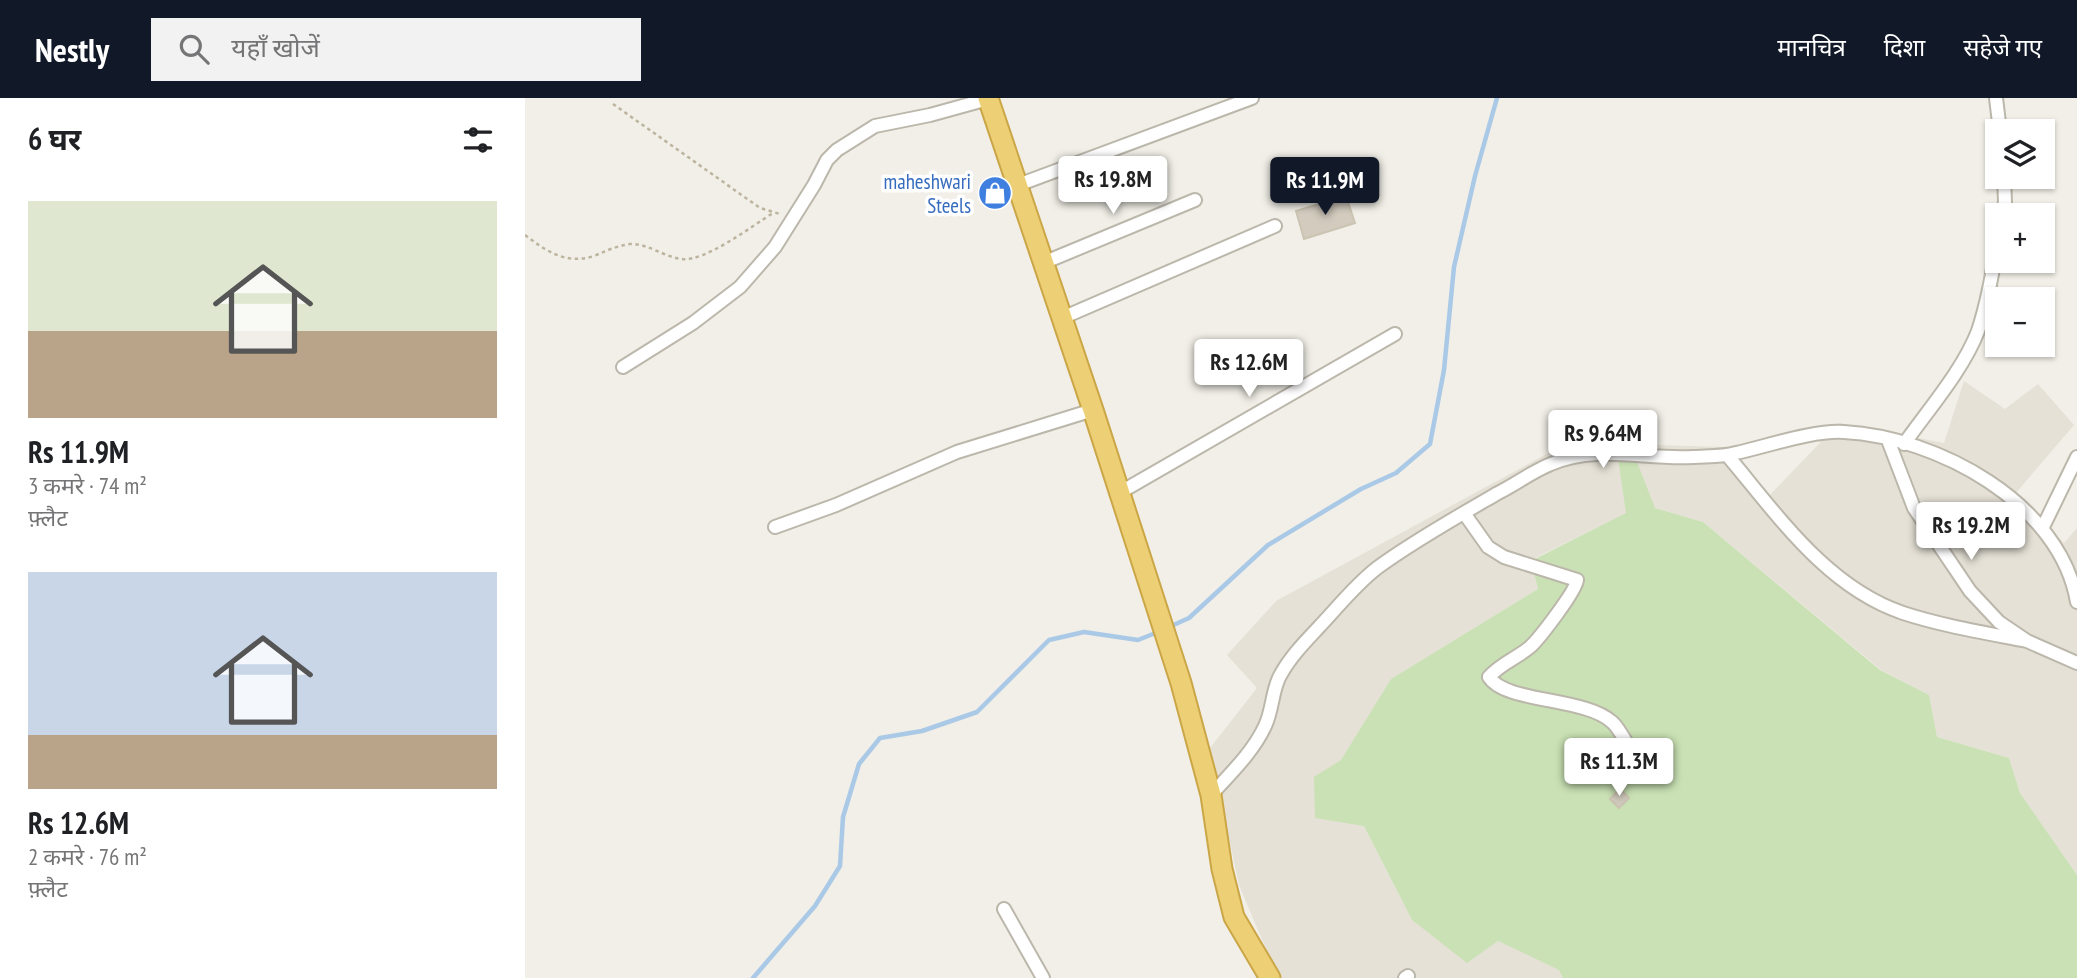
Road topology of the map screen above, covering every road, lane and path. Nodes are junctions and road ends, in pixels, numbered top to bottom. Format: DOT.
graph roads {
  1 [pos="1252,98"];
  2 [pos="1996,98"];
  3 [pos="988,99"];
  4 [pos="613,104"];
  5 [pos="1999,119"];
  6 [pos="1018,185"];
  7 [pos="1195,200"];
  8 [pos="800,206"];
  9 [pos="773,213"];
  10 [pos="1275,226"];
  11 [pos="525,235"];
  12 [pos="1043,263"];
  13 [pos="1992,273"];
  14 [pos="1062,318"];
  15 [pos="1395,334"];
  16 [pos="623,367"];
  17 [pos="1093,410"];
  18 [pos="1888,440"];
  19 [pos="1904,444"];
  20 [pos="2077,451"];
  21 [pos="1727,455"];
  22 [pos="2077,458"];
  23 [pos="1119,493"];
  24 [pos="1464,513"];
  25 [pos="775,527"];
  26 [pos="2042,529"];
  27 [pos="2077,601"];
  28 [pos="2027,641"];
  29 [pos="2077,663"];
  30 [pos="1625,740"];
  31 [pos="1211,795"];
  32 [pos="1004,909"];
  33 [pos="1044,978"];
  34 [pos="1270,978"];
  1 -- 6 [label="street"];
  2 -- 5 [label="street"];
  3 -- 6 [label="highway"];
  3 -- 8 [label="street"];
  4 -- 9 [label="path"];
  6 -- 12 [label="highway"];
  7 -- 12 [label="street"];
  8 -- 9 [label="path"];
  8 -- 16 [label="street"];
  9 -- 11 [label="path"];
  10 -- 14 [label="street"];
  12 -- 14 [label="highway"];
  13 -- 19 [label="street"];
  14 -- 17 [label="highway"];
  15 -- 23 [label="street"];
  17 -- 23 [label="highway"];
  17 -- 25 [label="street"];
  18 -- 19 [label="street"];
  18 -- 21 [label="street"];
  18 -- 28 [label="street"];
  19 -- 26 [label="street"];
  20 -- 22 [label="street"];
  21 -- 24 [label="street"];
  21 -- 28 [label="street"];
  22 -- 26 [label="street"];
  23 -- 31 [label="highway"];
  24 -- 30 [label="street"];
  24 -- 31 [label="street"];
  26 -- 27 [label="street"];
  28 -- 29 [label="street"];
  31 -- 34 [label="highway"];
  32 -- 33 [label="street"];
}
